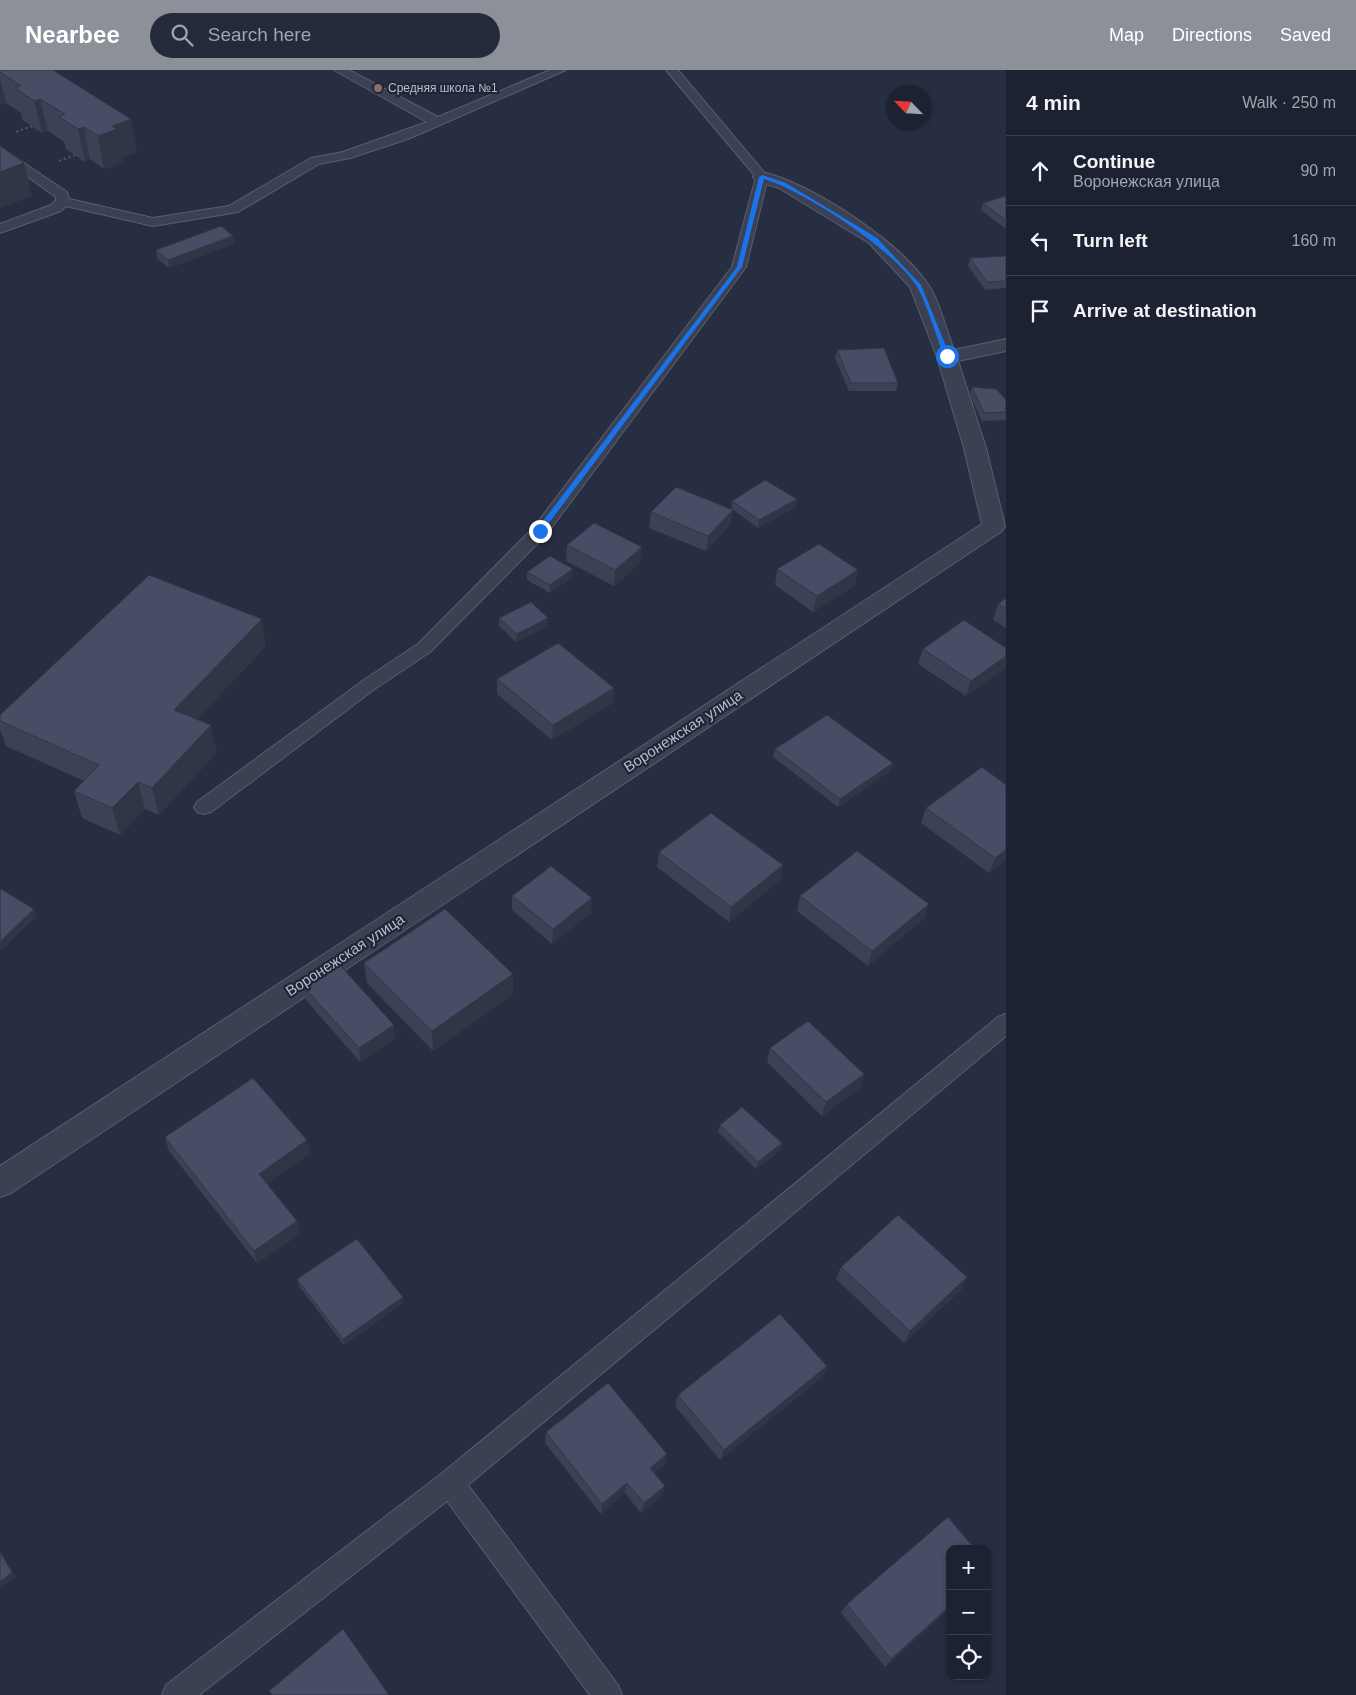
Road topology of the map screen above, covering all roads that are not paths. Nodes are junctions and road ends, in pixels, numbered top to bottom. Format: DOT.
graph roads {
  1 [pos="340,70"];
  2 [pos="560,70"];
  3 [pos="672,70"];
  4 [pos="437,122"];
  5 [pos="0,151"];
  6 [pos="762,177"];
  7 [pos="63,201"];
  8 [pos="0,229"];
  9 [pos="1006,345"];
  10 [pos="947,356"];
  11 [pos="204,807"];
  12 [pos="1006,1023"];
  13 [pos="0,1182"];
  14 [pos="450,1483"];
  15 [pos="176,1695"];
  16 [pos="608,1695"];
  1 -- 4 [label="lane"];
  2 -- 4 [label="lane"];
  3 -- 6 [label="lane"];
  4 -- 7 [label="lane"];
  5 -- 7 [label="lane"];
  6 -- 10 [label="street, Воронежская улица"];
  6 -- 11 [label="lane"];
  7 -- 8 [label="lane"];
  9 -- 10 [label="street"];
  10 -- 13 [label="street, Воронежская улица"];
  12 -- 14 [label="lane"];
  14 -- 15 [label="lane"];
  14 -- 16 [label="lane"];
}
